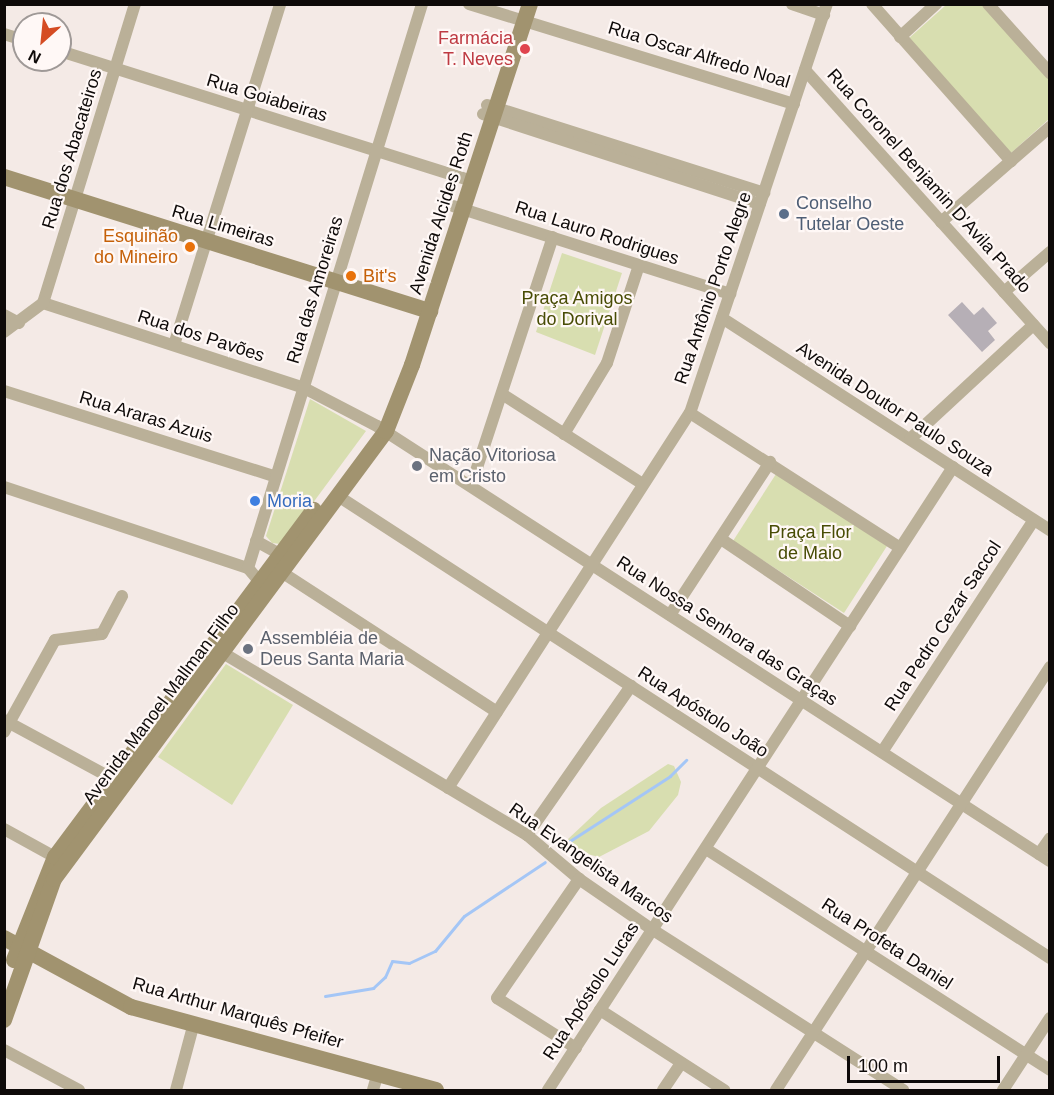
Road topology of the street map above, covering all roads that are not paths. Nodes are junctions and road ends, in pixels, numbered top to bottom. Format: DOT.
graph roads {
  1 [pos="135,4"];
  2 [pos="280,4"];
  3 [pos="422,4"];
  4 [pos="469,4"];
  5 [pos="792,4"];
  6 [pos="872,4"];
  7 [pos="936,4"];
  8 [pos="988,4"];
  9 [pos="825,10"];
  10 [pos="522,12"];
  11 [pos="900,37"];
  12 [pos="72,55"];
  13 [pos="115,69"];
  14 [pos="805,70"];
  15 [pos="1050,73"];
  16 [pos="794,104"];
  17 [pos="247,110"];
  18 [pos="490,111"];
  19 [pos="1050,127"];
  20 [pos="377,151"];
  21 [pos="1011,161"];
  22 [pos="4,177"];
  23 [pos="463,178"];
  24 [pos="762,198"];
  25 [pos="75,200"];
  26 [pos="458,207"];
  27 [pos="940,222"];
  28 [pos="553,237"];
  29 [pos="207,241"];
  30 [pos="1050,252"];
  31 [pos="639,265"];
  32 [pos="336,282"];
  33 [pos="1004,292"];
  34 [pos="730,294"];
  35 [pos="43,303"];
  36 [pos="426,310"];
  37 [pos="4,315"];
  38 [pos="722,318"];
  39 [pos="19,323"];
  40 [pos="1033,325"];
  41 [pos="4,332"];
  42 [pos="1050,343"];
  43 [pos="174,345"];
  44 [pos="304,388"];
  45 [pos="4,391"];
  46 [pos="502,393"];
  47 [pos="690,414"];
  48 [pos="382,428"];
  49 [pos="564,434"];
  50 [pos="910,439"];
  51 [pos="770,462"];
  52 [pos="952,467"];
  53 [pos="276,477"];
  54 [pos="643,484"];
  55 [pos="471,486"];
  56 [pos="4,487"];
  57 [pos="338,496"];
  58 [pos="1034,520"];
  59 [pos="1050,530"];
  60 [pos="721,539"];
  61 [pos="256,541"];
  62 [pos="900,548"];
  63 [pos="281,555"];
  64 [pos="592,565"];
  65 [pos="248,568"];
  66 [pos="283,573"];
  67 [pos="264,587"];
  68 [pos="122,596"];
  69 [pos="670,615"];
  70 [pos="850,626"];
  71 [pos="548,633"];
  72 [pos="224,653"];
  73 [pos="1050,667"];
  74 [pos="631,686"];
  75 [pos="802,700"];
  76 [pos="497,712"];
  77 [pos="6,725"];
  78 [pos="882,752"];
  79 [pos="758,769"];
  80 [pos="113,779"];
  81 [pos="448,788"];
  82 [pos="960,803"];
  83 [pos="4,829"];
  84 [pos="527,835"];
  85 [pos="1050,838"];
  86 [pos="706,849"];
  87 [pos="55,857"];
  88 [pos="1044,858"];
  89 [pos="916,872"];
  90 [pos="579,879"];
  91 [pos="653,930"];
  92 [pos="18,945"];
  93 [pos="865,951"];
  94 [pos="1050,958"];
  95 [pos="4,988"];
  96 [pos="600,1011"];
  97 [pos="1050,1018"];
  98 [pos="4,1020"];
  99 [pos="194,1023"];
  100 [pos="813,1033"];
  101 [pos="576,1048"];
  102 [pos="4,1050"];
  103 [pos="1026,1055"];
  104 [pos="681,1063"];
  105 [pos="1050,1071"];
  106 [pos="378,1073"];
  107 [pos="77,1090"];
  108 [pos="176,1090"];
  109 [pos="373,1090"];
  110 [pos="436,1090"];
  111 [pos="548,1090"];
  112 [pos="663,1090"];
  113 [pos="724,1090"];
  114 [pos="776,1090"];
  115 [pos="903,1090"];
  116 [pos="1003,1090"];
  1 -- 13 [label="street, Rua dos Abacateiros"];
  2 -- 17 [label="street"];
  3 -- 20 [label="street, Rua das Amoreiras"];
  4 -- 10 [label="street, Rua Oscar Alfredo Noal"];
  5 -- 9 [label="street"];
  6 -- 11 [label="street"];
  7 -- 11 [label="street"];
  8 -- 15 [label="street"];
  9 -- 14 [label="street, Rua Antônio Porto Alegre"];
  10 -- 16 [label="street, Rua Oscar Alfredo Noal"];
  10 -- 18 [label="street, Avenida Alcides Roth"];
  11 -- 21 [label="street"];
  12 -- 13 [label="street, Rua Goiabeiras"];
  13 -- 17 [label="street, Rua Goiabeiras"];
  13 -- 25 [label="street, Rua dos Abacateiros"];
  14 -- 16 [label="street, Rua Antônio Porto Alegre"];
  14 -- 27 [label="street, Rua Coronel Benjamin D'Avila Prado"];
  16 -- 24 [label="street, Rua Antônio Porto Alegre"];
  17 -- 20 [label="street, Rua Goiabeiras"];
  17 -- 29 [label="street"];
  18 -- 23 [label="street, Avenida Alcides Roth"];
  18 -- 24 [label="street"];
  18 -- 26 [label="street, Avenida Alcides Roth"];
  19 -- 21 [label="street"];
  20 -- 23 [label="street, Rua Goiabeiras"];
  20 -- 32 [label="street, Rua das Amoreiras"];
  21 -- 27 [label="street"];
  22 -- 25 [label="street, Rua Limeiras"];
  23 -- 26 [label="street, Avenida Alcides Roth"];
  24 -- 34 [label="street, Rua Antônio Porto Alegre"];
  25 -- 29 [label="street, Rua Limeiras"];
  25 -- 35 [label="street, Rua dos Abacateiros"];
  26 -- 28 [label="street, Rua Lauro Rodrigues"];
  26 -- 36 [label="street, Avenida Alcides Roth"];
  27 -- 33 [label="street, Rua Coronel Benjamin D'Avila Prado"];
  28 -- 31 [label="street, Rua Lauro Rodrigues"];
  28 -- 46 [label="street"];
  29 -- 32 [label="street, Rua Limeiras"];
  29 -- 43 [label="street"];
  30 -- 33 [label="street"];
  31 -- 34 [label="street, Rua Lauro Rodrigues"];
  31 -- 49 [label="street"];
  32 -- 36 [label="street, Rua Limeiras"];
  32 -- 44 [label="street, Rua das Amoreiras"];
  33 -- 40 [label="street, Rua Coronel Benjamin D'Avila Prado"];
  34 -- 38 [label="street, Rua Antônio Porto Alegre"];
  35 -- 39 [label="street"];
  35 -- 43 [label="street, Rua dos Pavões"];
  36 -- 48 [label="street, Avenida Alcides Roth"];
  37 -- 39 [label="street"];
  38 -- 47 [label="street, Rua Antônio Porto Alegre"];
  38 -- 50 [label="street, Avenida Doutor Paulo Souza"];
  39 -- 41 [label="street"];
  40 -- 42 [label="street, Rua Coronel Benjamin D'Avila Prado"];
  40 -- 50 [label="street"];
  43 -- 44 [label="street, Rua dos Pavões"];
  44 -- 48 [label="street, Rua dos Pavões"];
  44 -- 53 [label="street, Rua das Amoreiras"];
  45 -- 53 [label="street, Rua Araras Azuis"];
  46 -- 49 [label="street"];
  46 -- 55 [label="street"];
  47 -- 51 [label="street"];
  47 -- 54 [label="street, Rua Antônio Porto Alegre"];
  48 -- 55 [label="street, Rua Nossa Senhora das Graças"];
  48 -- 57 [label="street, Avenida Manoel Mallman Filho"];
  48 -- 63 [label="street, Avenida Manoel Mallman Filho"];
  49 -- 54 [label="street"];
  50 -- 52 [label="street, Avenida Doutor Paulo Souza"];
  51 -- 60 [label="street"];
  51 -- 62 [label="street"];
  52 -- 58 [label="street, Avenida Doutor Paulo Souza"];
  52 -- 62 [label="street, Rua Apóstolo Lucas"];
  53 -- 61 [label="street, Rua das Amoreiras"];
  54 -- 64 [label="street, Rua Antônio Porto Alegre"];
  55 -- 64 [label="street, Rua Nossa Senhora das Graças"];
  56 -- 65 [label="street"];
  57 -- 66 [label="street, Avenida Manoel Mallman Filho"];
  57 -- 71 [label="street, Rua Apóstolo João"];
  58 -- 59 [label="street, Avenida Doutor Paulo Souza"];
  58 -- 78 [label="street, Rua Pedro Cezar Saccol"];
  60 -- 69 [label="street"];
  60 -- 70 [label="street"];
  61 -- 63 [label="street"];
  61 -- 65 [label="street, Rua das Amoreiras"];
  62 -- 70 [label="street, Rua Apóstolo Lucas"];
  63 -- 67 [label="street, Avenida Manoel Mallman Filho"];
  64 -- 69 [label="street, Rua Nossa Senhora das Graças"];
  64 -- 71 [label="street, Rua Antônio Porto Alegre"];
  65 -- 67 [label="street"];
  66 -- 67 [label="street, Avenida Manoel Mallman Filho"];
  66 -- 76 [label="street"];
  67 -- 72 [label="street, Avenida Manoel Mallman Filho"];
  67 -- 80 [label="street, Avenida Manoel Mallman Filho"];
  68 -- 77 [label="street"];
  69 -- 75 [label="street, Rua Nossa Senhora das Graças"];
  70 -- 75 [label="street, Rua Apóstolo Lucas"];
  71 -- 74 [label="street, Rua Apóstolo João"];
  71 -- 76 [label="street, Rua Antônio Porto Alegre"];
  72 -- 81 [label="street, Rua Evangelista Marcos"];
  72 -- 92 [label="street, Avenida Manoel Mallman Filho"];
  73 -- 82 [label="street"];
  74 -- 79 [label="street, Rua Apóstolo João"];
  74 -- 84 [label="street"];
  75 -- 78 [label="street, Rua Nossa Senhora das Graças"];
  75 -- 79 [label="street, Rua Apóstolo Lucas"];
  76 -- 81 [label="street, Rua Antônio Porto Alegre"];
  77 -- 80 [label="street"];
  78 -- 82 [label="street, Rua Nossa Senhora das Graças"];
  79 -- 86 [label="street, Rua Apóstolo Lucas"];
  79 -- 89 [label="street, Rua Apóstolo João"];
  80 -- 87 [label="street, Avenida Manoel Mallman Filho"];
  81 -- 84 [label="street, Rua Evangelista Marcos"];
  82 -- 88 [label="street, Rua Nossa Senhora das Graças"];
  82 -- 89 [label="street"];
  83 -- 87 [label="street"];
  84 -- 90 [label="street, Rua Evangelista Marcos"];
  85 -- 88 [label="street"];
  86 -- 91 [label="street, Rua Apóstolo Lucas"];
  86 -- 93 [label="street, Rua Profeta Daniel"];
  87 -- 92 [label="street, Avenida Manoel Mallman Filho"];
  89 -- 93 [label="street"];
  89 -- 94 [label="street, Rua Apóstolo João"];
  90 -- 91 [label="street, Rua Evangelista Marcos"];
  90 -- 101 [label="street"];
  91 -- 96 [label="street, Rua Apóstolo Lucas"];
  91 -- 100 [label="street, Rua Evangelista Marcos"];
  92 -- 95 [label="street, Avenida Manoel Mallman Filho"];
  92 -- 98 [label="street, Avenida Manoel Mallman Filho"];
  92 -- 99 [label="street, Rua Arthur Marquês Pfeifer"];
  93 -- 100 [label="street"];
  93 -- 103 [label="street, Rua Profeta Daniel"];
  96 -- 101 [label="street, Rua Apóstolo Lucas"];
  96 -- 104 [label="street"];
  97 -- 103 [label="street"];
  99 -- 106 [label="street, Rua Arthur Marquês Pfeifer"];
  99 -- 108 [label="street"];
  100 -- 114 [label="street"];
  100 -- 115 [label="street, Rua Evangelista Marcos"];
  101 -- 111 [label="street, Rua Apóstolo Lucas"];
  102 -- 107 [label="street"];
  103 -- 105 [label="street, Rua Profeta Daniel"];
  103 -- 116 [label="street"];
  104 -- 112 [label="street"];
  104 -- 113 [label="street"];
  106 -- 109 [label="street"];
  106 -- 110 [label="street, Rua Arthur Marquês Pfeifer"];
}
